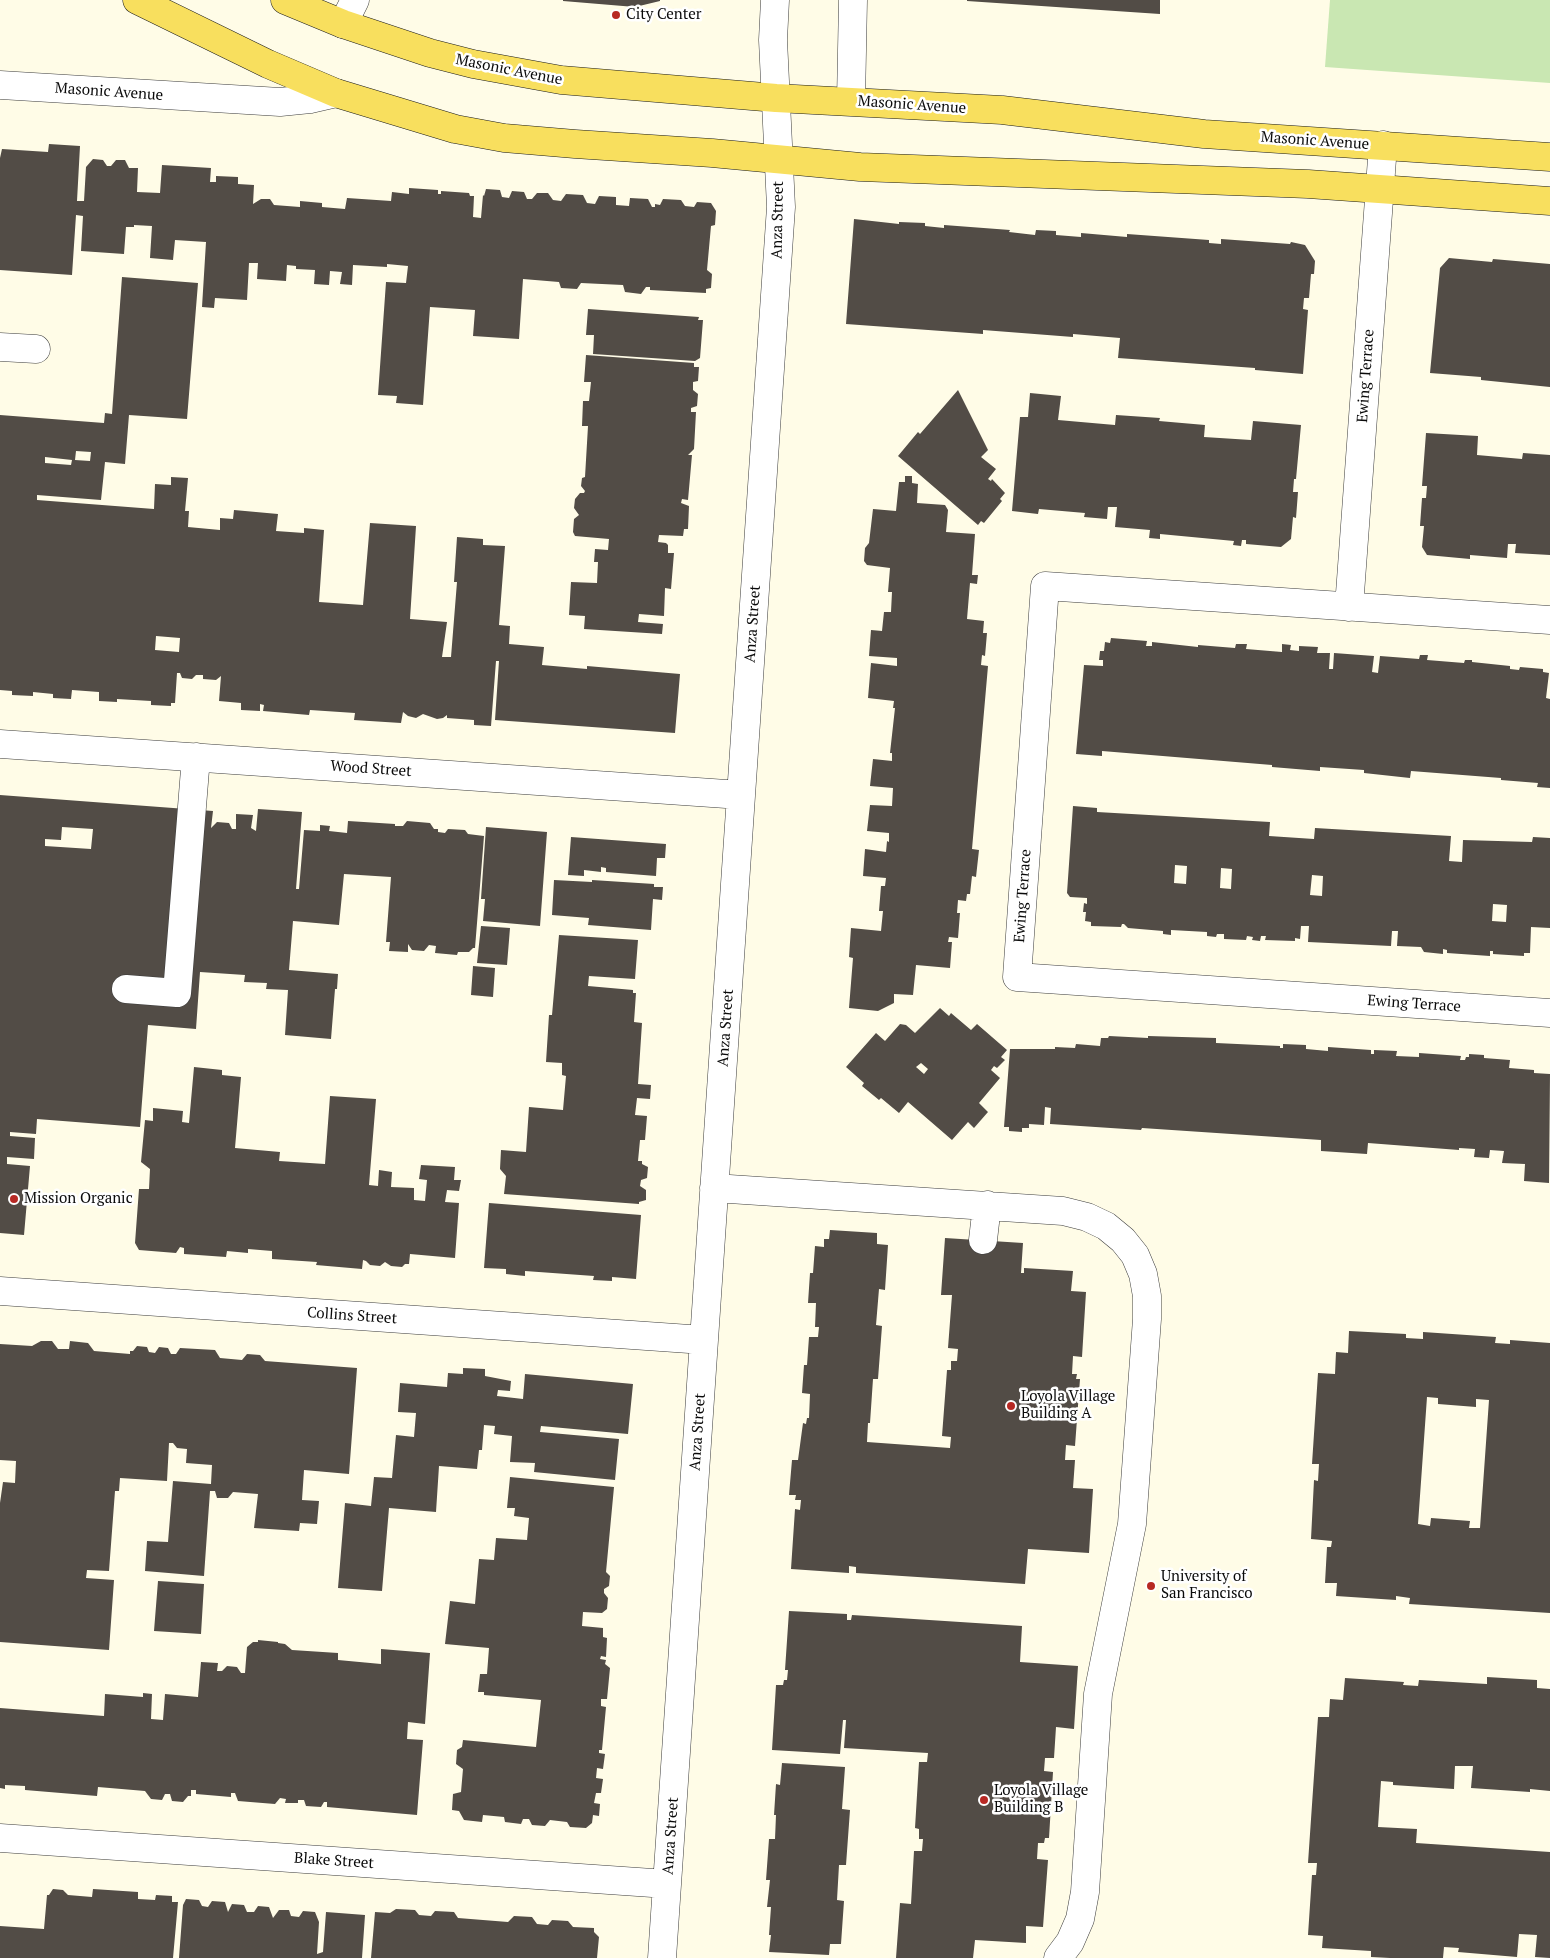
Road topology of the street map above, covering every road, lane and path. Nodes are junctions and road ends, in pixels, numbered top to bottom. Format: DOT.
graph roads {
  1 [pos="137,0"];
  2 [pos="285,0"];
  3 [pos="355,0"];
  4 [pos="775,0"];
  5 [pos="853,0"];
  6 [pos="343,24"];
  7 [pos="0,85"];
  8 [pos="336,93"];
  9 [pos="776,98"];
  10 [pos="850,101"];
  11 [pos="1383,145"];
  12 [pos="1550,157"];
  13 [pos="779,161"];
  14 [pos="1379,190"];
  15 [pos="1550,201"];
  16 [pos="0,346"];
  17 [pos="36,349"];
  18 [pos="1349,606"];
  19 [pos="1550,620"];
  20 [pos="0,744"];
  21 [pos="196,757"];
  22 [pos="741,795"];
  23 [pos="139,990"];
  24 [pos="1550,1013"];
  25 [pos="714,1188"];
  26 [pos="987,1205"];
  27 [pos="983,1240"];
  28 [pos="0,1291"];
  29 [pos="704,1340"];
  30 [pos="0,1838"];
  31 [pos="667,1884"];
  32 [pos="662,1958"];
  33 [pos="1058,1958"];
  1 -- 8 [label="main road, Masonic Avenue"];
  2 -- 6 [label="main road, Masonic Avenue"];
  3 -- 6 [label="street"];
  4 -- 9 [label="street, Anza Street"];
  5 -- 10 [label="street"];
  6 -- 9 [label="main road, Masonic Avenue"];
  7 -- 8 [label="street, Masonic Avenue"];
  8 -- 13 [label="main road, Masonic Avenue"];
  9 -- 10 [label="main road, Masonic Avenue"];
  9 -- 13 [label="street, Anza Street"];
  10 -- 11 [label="main road, Masonic Avenue"];
  11 -- 12 [label="main road, Masonic Avenue"];
  11 -- 14 [label="street, Ewing Terrace"];
  13 -- 14 [label="main road, Masonic Avenue"];
  13 -- 22 [label="street, Anza Street"];
  14 -- 15 [label="main road, Masonic Avenue"];
  14 -- 18 [label="street, Ewing Terrace"];
  16 -- 17 [label="street"];
  18 -- 19 [label="street, Ewing Terrace"];
  18 -- 24 [label="street, Ewing Terrace"];
  20 -- 21 [label="street, Wood Street"];
  21 -- 22 [label="street, Wood Street"];
  21 -- 23 [label="street"];
  22 -- 25 [label="street, Anza Street"];
  25 -- 26 [label="street"];
  25 -- 29 [label="street, Anza Street"];
  26 -- 27 [label="street"];
  26 -- 33 [label="street"];
  28 -- 29 [label="street, Collins Street"];
  29 -- 31 [label="street, Anza Street"];
  30 -- 31 [label="street, Blake Street"];
  31 -- 32 [label="street, Anza Street"];
}
